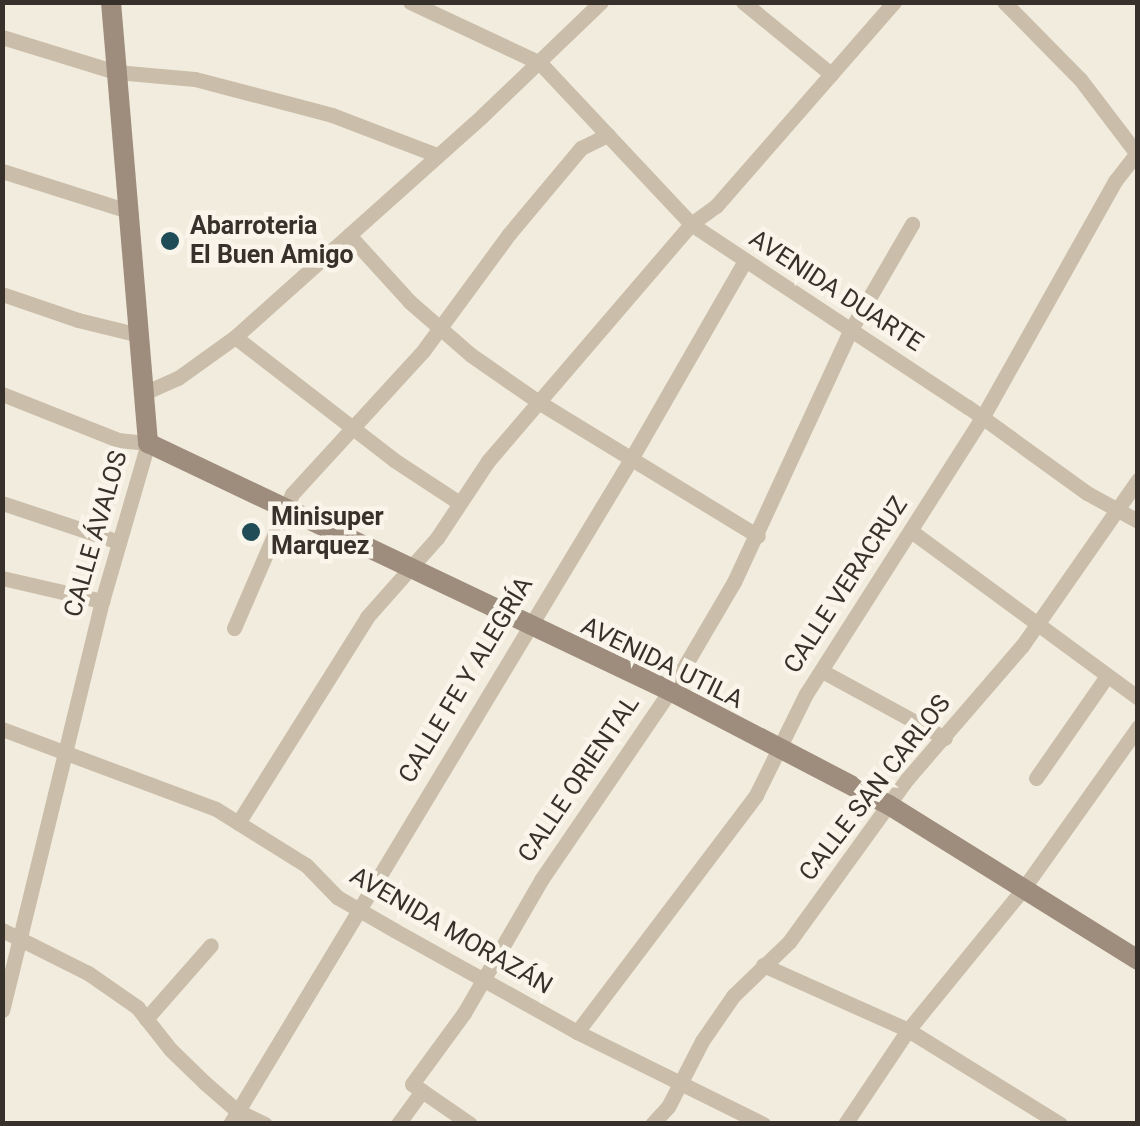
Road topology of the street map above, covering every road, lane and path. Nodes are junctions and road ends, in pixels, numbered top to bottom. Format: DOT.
graph roads {
  1 [pos="110,2"];
  2 [pos="410,2"];
  3 [pos="601,2"];
  4 [pos="743,2"];
  5 [pos="894,2"];
  6 [pos="1004,2"];
  7 [pos="2,37"];
  8 [pos="540,63"];
  9 [pos="116,72"];
  10 [pos="831,74"];
  11 [pos="608,134"];
  12 [pos="1137,154"];
  13 [pos="437,156"];
  14 [pos="2,171"];
  15 [pos="128,212"];
  16 [pos="692,224"];
  17 [pos="912,224"];
  18 [pos="350,235"];
  19 [pos="744,261"];
  20 [pos="2,294"];
  21 [pos="441,328"];
  22 [pos="850,331"];
  23 [pos="139,334"];
  24 [pos="235,336"];
  25 [pos="144,393"];
  26 [pos="2,394"];
  27 [pos="540,403"];
  28 [pos="982,418"];
  29 [pos="354,430"];
  30 [pos="148,443"];
  31 [pos="631,459"];
  32 [pos="1138,480"];
  33 [pos="458,502"];
  34 [pos="2,503"];
  35 [pos="1119,510"];
  36 [pos="284,511"];
  37 [pos="1138,521"];
  38 [pos="912,531"];
  39 [pos="758,536"];
  40 [pos="119,542"];
  41 [pos="409,568"];
  42 [pos="2,578"];
  43 [pos="102,601"];
  44 [pos="1037,625"];
  45 [pos="526,626"];
  46 [pos="234,628"];
  47 [pos="822,670"];
  48 [pos="1108,676"];
  49 [pos="670,691"];
  50 [pos="1138,698"];
  51 [pos="1138,727"];
  52 [pos="2,728"];
  53 [pos="945,738"];
  54 [pos="776,747"];
  55 [pos="64,755"];
  56 [pos="1036,778"];
  57 [pos="888,805"];
  58 [pos="238,822"];
  59 [pos="1023,889"];
  60 [pos="359,910"];
  61 [pos="10,934"];
  62 [pos="210,946"];
  63 [pos="1138,960"];
  64 [pos="764,965"];
  65 [pos="484,981"];
  66 [pos="2,1010"];
  67 [pos="146,1019"];
  68 [pos="908,1030"];
  69 [pos="577,1032"];
  70 [pos="680,1084"];
  71 [pos="417,1088"];
  72 [pos="233,1117"];
  73 [pos="264,1124"];
  74 [pos="398,1124"];
  75 [pos="470,1124"];
  76 [pos="652,1124"];
  77 [pos="763,1124"];
  78 [pos="845,1124"];
  79 [pos="1060,1124"];
  1 -- 9 [label="street, CALLE ÁVALOS"];
  2 -- 8 [label="street"];
  3 -- 8 [label="street"];
  4 -- 10 [label="street"];
  5 -- 10 [label="street"];
  6 -- 12 [label="street"];
  7 -- 9 [label="street"];
  8 -- 11 [label="street, AVENIDA DUARTE"];
  8 -- 13 [label="street"];
  9 -- 13 [label="street"];
  9 -- 15 [label="street, CALLE ÁVALOS"];
  10 -- 16 [label="street"];
  11 -- 16 [label="street, AVENIDA DUARTE"];
  11 -- 21 [label="street"];
  12 -- 28 [label="street, CALLE VERACRUZ"];
  13 -- 18 [label="street"];
  14 -- 15 [label="street"];
  15 -- 23 [label="street, CALLE ÁVALOS"];
  16 -- 19 [label="street, AVENIDA DUARTE"];
  16 -- 27 [label="street"];
  17 -- 22 [label="street, CALLE ORIENTAL"];
  18 -- 21 [label="street"];
  18 -- 24 [label="street"];
  19 -- 22 [label="street, AVENIDA DUARTE"];
  19 -- 31 [label="street, CALLE FE Y ALEGRÍA"];
  20 -- 23 [label="street"];
  21 -- 27 [label="street"];
  21 -- 29 [label="street"];
  22 -- 28 [label="street, AVENIDA DUARTE"];
  22 -- 39 [label="street, CALLE ORIENTAL"];
  23 -- 25 [label="street, CALLE ÁVALOS"];
  24 -- 25 [label="street"];
  24 -- 29 [label="street"];
  25 -- 30 [label="street, CALLE ÁVALOS"];
  26 -- 30 [label="street"];
  27 -- 31 [label="street"];
  27 -- 33 [label="street"];
  28 -- 35 [label="street, AVENIDA DUARTE"];
  28 -- 38 [label="street, CALLE VERACRUZ"];
  29 -- 33 [label="street"];
  29 -- 36 [label="street"];
  30 -- 36 [label="street, AVENIDA UTILA"];
  30 -- 40 [label="street, CALLE ÁVALOS"];
  31 -- 39 [label="street"];
  31 -- 45 [label="street, CALLE FE Y ALEGRÍA"];
  32 -- 35 [label="street, CALLE SAN CARLOS"];
  33 -- 41 [label="street"];
  34 -- 40 [label="street"];
  35 -- 37 [label="street, AVENIDA DUARTE"];
  35 -- 44 [label="street, CALLE SAN CARLOS"];
  36 -- 41 [label="street, AVENIDA UTILA"];
  36 -- 46 [label="street"];
  38 -- 44 [label="street"];
  38 -- 47 [label="street, CALLE VERACRUZ"];
  39 -- 49 [label="street, CALLE ORIENTAL"];
  40 -- 43 [label="street, CALLE ÁVALOS"];
  41 -- 45 [label="street, AVENIDA UTILA"];
  41 -- 58 [label="street"];
  42 -- 43 [label="street"];
  43 -- 55 [label="street, CALLE ÁVALOS"];
  44 -- 48 [label="street"];
  44 -- 53 [label="street, CALLE SAN CARLOS"];
  45 -- 49 [label="street, AVENIDA UTILA"];
  45 -- 60 [label="street, CALLE FE Y ALEGRÍA"];
  47 -- 53 [label="street"];
  47 -- 54 [label="street, CALLE VERACRUZ"];
  48 -- 50 [label="street"];
  48 -- 56 [label="street"];
  49 -- 54 [label="street, AVENIDA UTILA"];
  49 -- 65 [label="street, CALLE ORIENTAL"];
  51 -- 59 [label="street"];
  52 -- 55 [label="street, AVENIDA MORAZÁN"];
  53 -- 57 [label="street, CALLE SAN CARLOS"];
  54 -- 57 [label="street, AVENIDA UTILA"];
  54 -- 69 [label="street, CALLE VERACRUZ"];
  55 -- 58 [label="street, AVENIDA MORAZÁN"];
  55 -- 61 [label="street, CALLE ÁVALOS"];
  57 -- 59 [label="street, AVENIDA UTILA"];
  57 -- 64 [label="street, CALLE SAN CARLOS"];
  58 -- 60 [label="street, AVENIDA MORAZÁN"];
  59 -- 63 [label="street, AVENIDA UTILA"];
  59 -- 68 [label="street"];
  60 -- 65 [label="street, AVENIDA MORAZÁN"];
  60 -- 72 [label="street, CALLE FE Y ALEGRÍA"];
  61 -- 66 [label="street, CALLE ÁVALOS"];
  61 -- 67 [label="street"];
  62 -- 67 [label="street"];
  64 -- 68 [label="street"];
  64 -- 70 [label="street, CALLE SAN CARLOS"];
  65 -- 69 [label="street, AVENIDA MORAZÁN"];
  65 -- 71 [label="street, CALLE ORIENTAL"];
  67 -- 72 [label="street"];
  68 -- 78 [label="street"];
  68 -- 79 [label="street"];
  69 -- 70 [label="street, AVENIDA MORAZÁN"];
  70 -- 76 [label="street, CALLE SAN CARLOS"];
  70 -- 77 [label="street, AVENIDA MORAZÁN"];
  71 -- 74 [label="street, CALLE ORIENTAL"];
  71 -- 75 [label="street"];
  72 -- 73 [label="street"];
}
